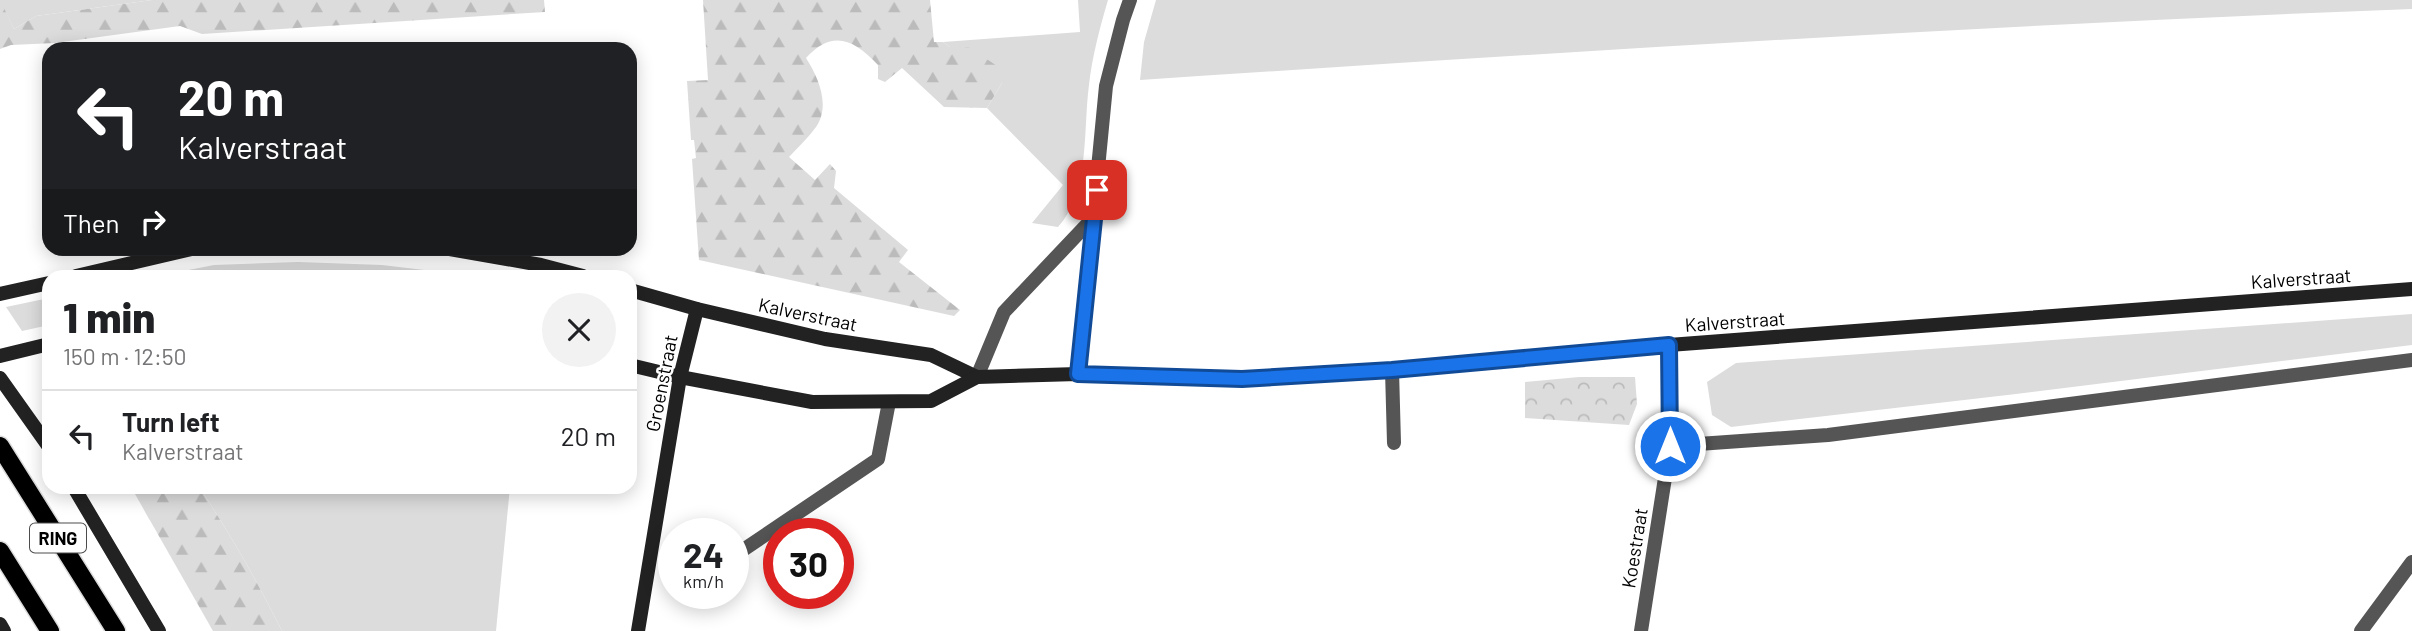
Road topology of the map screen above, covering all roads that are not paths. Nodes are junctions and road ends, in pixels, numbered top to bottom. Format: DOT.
graph roads {
  1 [pos="1130,0"];
  2 [pos="1094,217"];
  3 [pos="162,256"];
  4 [pos="490,256"];
  5 [pos="102,270"];
  6 [pos="560,270"];
  7 [pos="42,285"];
  8 [pos="2412,289"];
  9 [pos="637,292"];
  10 [pos="0,294"];
  11 [pos="697,309"];
  12 [pos="1669,345"];
  13 [pos="42,346"];
  14 [pos="0,356"];
  15 [pos="2412,360"];
  16 [pos="637,367"];
  17 [pos="1392,370"];
  18 [pos="1078,374"];
  19 [pos="680,377"];
  20 [pos="977,377"];
  21 [pos="0,378"];
  22 [pos="889,402"];
  23 [pos="42,437"];
  24 [pos="1394,443"];
  25 [pos="0,446"];
  26 [pos="1670,446"];
  27 [pos="78,494"];
  28 [pos="749,546"];
  29 [pos="0,551"];
  30 [pos="2412,562"];
  31 [pos="0,624"];
  32 [pos="4,631"];
  33 [pos="50,631"];
  34 [pos="116,631"];
  35 [pos="159,631"];
  36 [pos="638,631"];
  37 [pos="1641,631"];
  38 [pos="2361,631"];
  1 -- 2 [label="street"];
  2 -- 18 [label="street"];
  2 -- 20 [label="street"];
  3 -- 5 [label="street"];
  4 -- 6 [label="street"];
  7 -- 10 [label="street"];
  8 -- 12 [label="street, Kalverstraat"];
  9 -- 11 [label="street, Kalverstraat"];
  11 -- 19 [label="street, Groenstraat"];
  11 -- 20 [label="street, Kalverstraat"];
  12 -- 17 [label="street, Kalverstraat"];
  12 -- 26 [label="street, Koestraat"];
  13 -- 14 [label="street"];
  15 -- 26 [label="street"];
  16 -- 19 [label="street, Kalverstraat"];
  17 -- 18 [label="street, Kalverstraat"];
  17 -- 24 [label="street"];
  18 -- 20 [label="street, Kalverstraat"];
  19 -- 22 [label="street, Kalverstraat"];
  19 -- 36 [label="street, Groenstraat"];
  20 -- 22 [label="street, Kalverstraat"];
  21 -- 23 [label="street"];
  22 -- 28 [label="street"];
  25 -- 34 [label="main road, RING"];
  26 -- 37 [label="street, Koestraat"];
  27 -- 35 [label="street"];
  29 -- 33 [label="main road, RING"];
  30 -- 38 [label="street"];
  31 -- 32 [label="street"];
}
